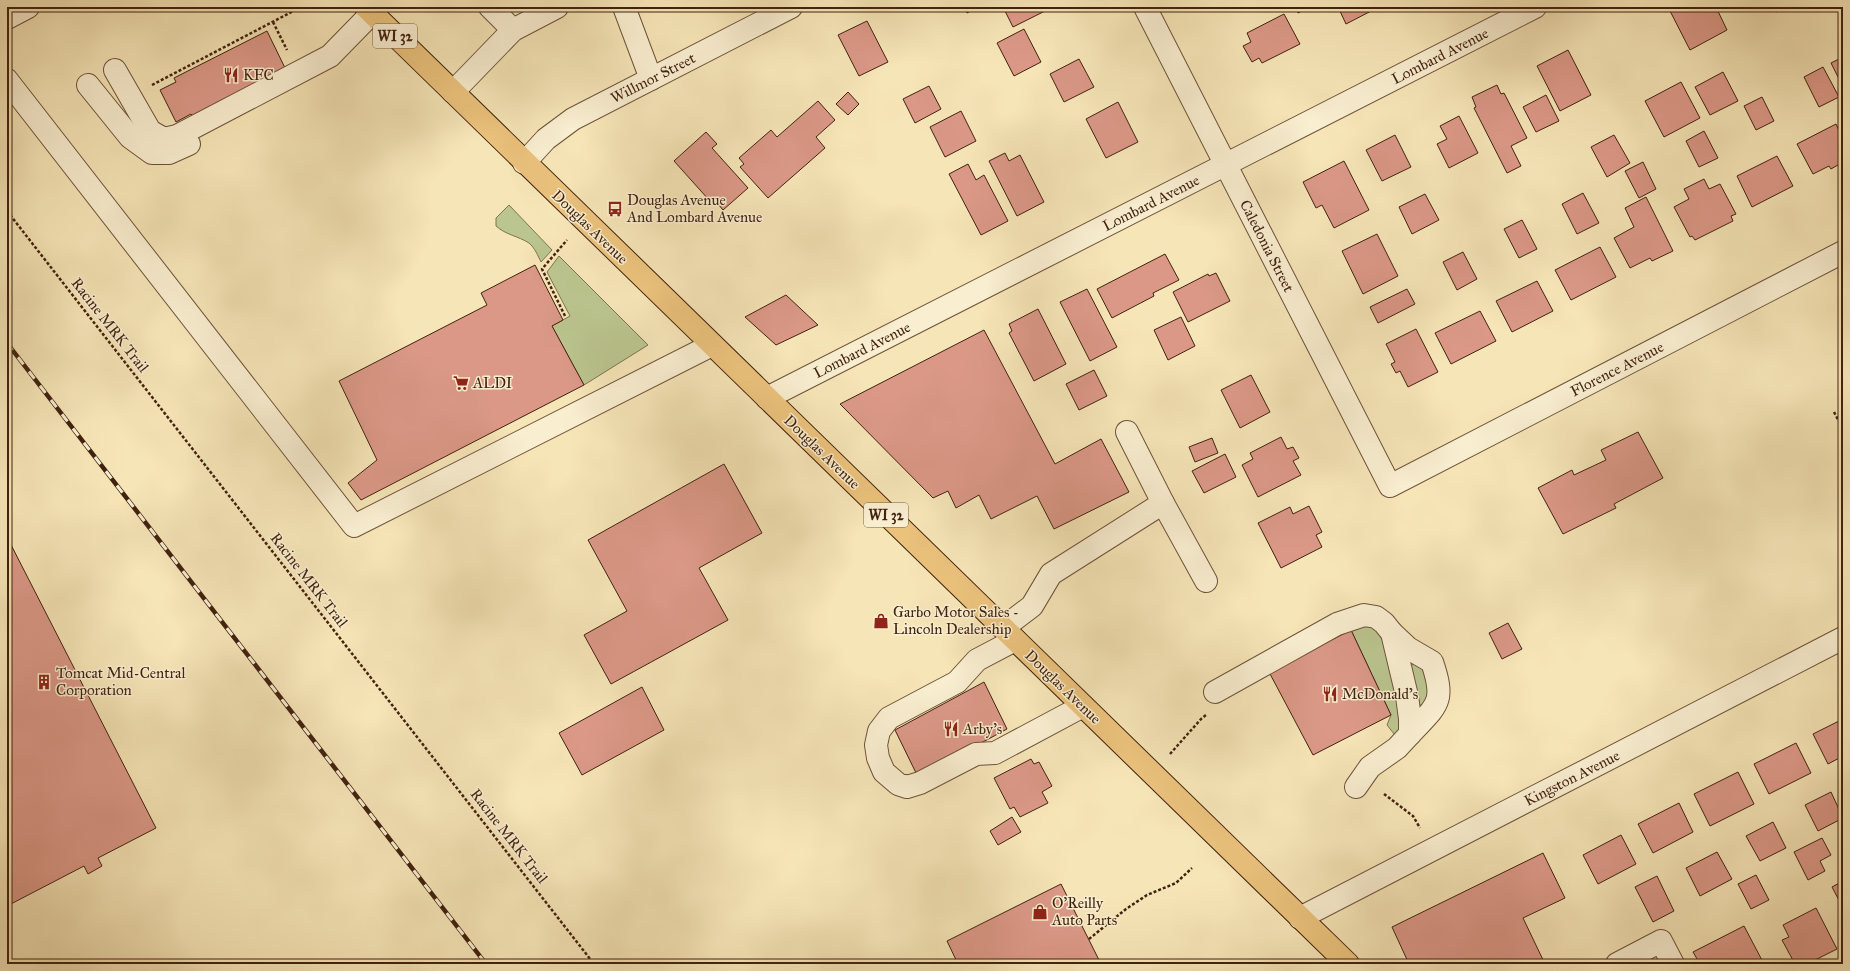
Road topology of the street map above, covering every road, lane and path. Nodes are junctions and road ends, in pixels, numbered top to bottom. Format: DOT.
graph roads {
  1 [pos="301,7"];
  2 [pos="490,7"];
  3 [pos="557,7"];
  4 [pos="624,7"];
  5 [pos="791,7"];
  6 [pos="1145,7"];
  7 [pos="1535,7"];
  8 [pos="369,10"];
  9 [pos="273,22"];
  10 [pos="514,30"];
  11 [pos="330,56"];
  12 [pos="115,70"];
  13 [pos="298,72"];
  14 [pos="651,79"];
  15 [pos="7,80"];
  16 [pos="88,85"];
  17 [pos="453,92"];
  18 [pos="130,96"];
  19 [pos="524,163"];
  20 [pos="1226,165"];
  21 [pos="7,211"];
  22 [pos="583,221"];
  23 [pos="1843,252"];
  24 [pos="565,316"];
  25 [pos="712,345"];
  26 [pos="767,398"];
  27 [pos="1834,412"];
  28 [pos="1843,430"];
  29 [pos="1127,432"];
  30 [pos="1390,486"];
  31 [pos="1163,503"];
  32 [pos="1206,581"];
  33 [pos="1392,633"];
  34 [pos="1009,634"];
  35 [pos="1843,638"];
  36 [pos="1214,701"];
  37 [pos="1083,706"];
  38 [pos="1410,734"];
  39 [pos="1370,767"];
  40 [pos="1152,773"];
  41 [pos="1356,787"];
  42 [pos="1431,850"];
  43 [pos="1192,868"];
  44 [pos="1300,918"];
  45 [pos="1089,940"];
  46 [pos="594,964"];
  47 [pos="1348,964"];
  48 [pos="1617,964"];
  49 [pos="1673,964"];
  1 -- 9 [label="path"];
  2 -- 10 [label="street"];
  3 -- 10 [label="street"];
  4 -- 14 [label="street"];
  5 -- 14 [label="street, Willmor Street"];
  6 -- 20 [label="street, Caledonia Street"];
  7 -- 20 [label="street, Lombard Avenue"];
  8 -- 11 [label="street"];
  8 -- 17 [label="main road, Douglas Avenue / WI 32"];
  9 -- 13 [label="path"];
  9 -- 18 [label="path"];
  10 -- 17 [label="street"];
  11 -- 13 [label="street"];
  11 -- 16 [label="street"];
  12 -- 18 [label="street"];
  13 -- 18 [label="street"];
  14 -- 19 [label="street, Willmor Street"];
  15 -- 25 [label="street"];
  17 -- 19 [label="main road, Douglas Avenue / WI 32"];
  19 -- 22 [label="main road, Douglas Avenue / WI 32"];
  20 -- 26 [label="street, Lombard Avenue"];
  20 -- 30 [label="street, Caledonia Street"];
  21 -- 46 [label="path, Racine MRK Trail"];
  22 -- 24 [label="path"];
  22 -- 25 [label="main road, Douglas Avenue / WI 32"];
  23 -- 30 [label="street, Florence Avenue"];
  25 -- 26 [label="main road, Douglas Avenue / WI 32"];
  26 -- 34 [label="main road, Douglas Avenue / WI 32"];
  27 -- 28 [label="path"];
  29 -- 31 [label="street"];
  31 -- 32 [label="street"];
  31 -- 34 [label="street"];
  33 -- 36 [label="street"];
  33 -- 38 [label="street"];
  33 -- 38 [label="street"];
  34 -- 37 [label="main road, Douglas Avenue / WI 32"];
  34 -- 37 [label="street"];
  35 -- 42 [label="street, Kingston Avenue"];
  36 -- 40 [label="path"];
  37 -- 40 [label="main road, Douglas Avenue / WI 32"];
  38 -- 39 [label="street"];
  39 -- 41 [label="street"];
  39 -- 42 [label="path"];
  40 -- 44 [label="main road, Douglas Avenue / WI 32"];
  42 -- 44 [label="street, Kingston Avenue"];
  43 -- 45 [label="path"];
  44 -- 47 [label="main road, Douglas Avenue / WI 32"];
  48 -- 49 [label="street"];
}
